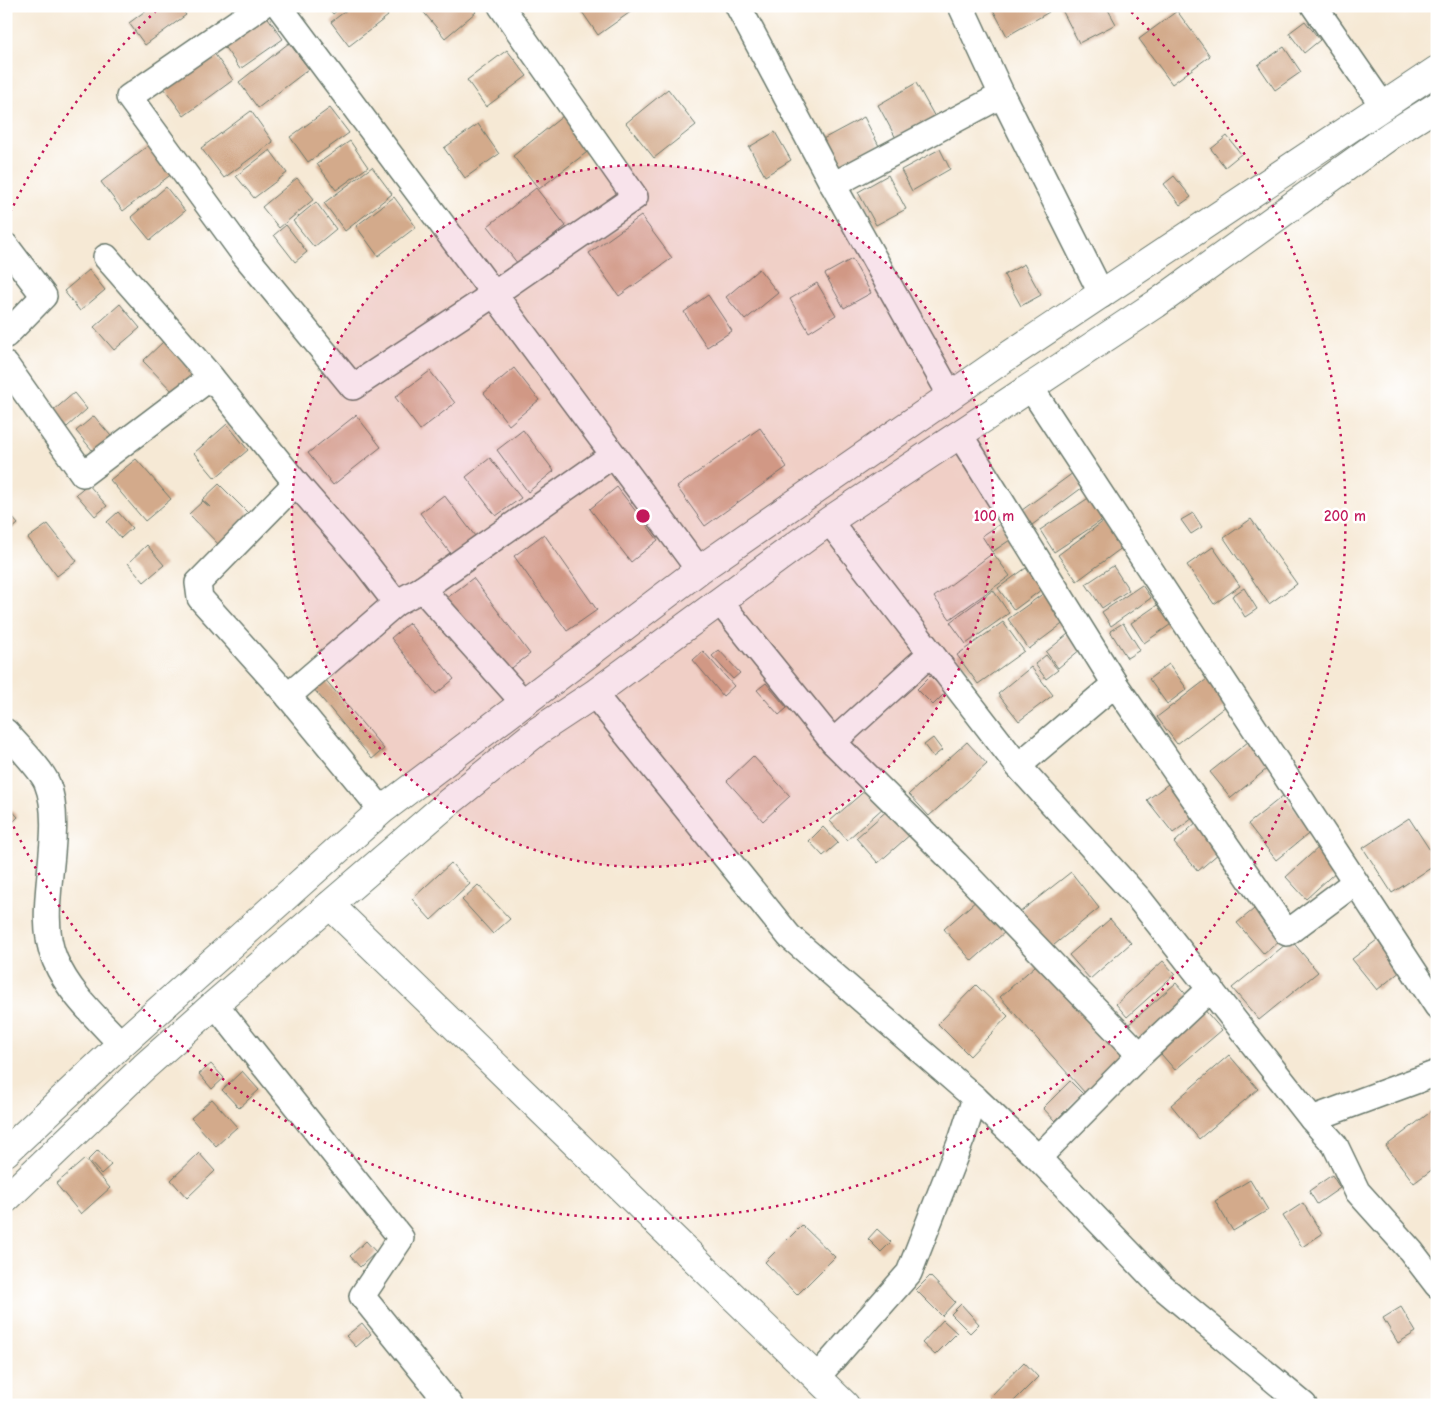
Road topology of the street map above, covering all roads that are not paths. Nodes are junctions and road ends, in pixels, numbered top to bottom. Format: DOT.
graph roads {
  1 [pos="261,6"];
  2 [pos="279,6"];
  3 [pos="501,6"];
  4 [pos="738,6"];
  5 [pos="962,6"];
  6 [pos="1314,6"];
  7 [pos="1437,70"];
  8 [pos="1002,95"];
  9 [pos="1383,106"];
  10 [pos="1437,106"];
  11 [pos="833,185"];
  12 [pos="6,246"];
  13 [pos="106,257"];
  14 [pos="494,294"];
  15 [pos="1102,294"];
  16 [pos="6,335"];
  17 [pos="6,365"];
  18 [pos="211,377"];
  19 [pos="1030,388"];
  20 [pos="951,396"];
  21 [pos="960,435"];
  22 [pos="613,454"];
  23 [pos="296,483"];
  24 [pos="829,521"];
  25 [pos="699,570"];
  26 [pos="422,589"];
  27 [pos="720,602"];
  28 [pos="396,603"];
  29 [pos="931,653"];
  30 [pos="1115,684"];
  31 [pos="594,694"];
  32 [pos="288,696"];
  33 [pos="524,703"];
  34 [pos="6,732"];
  35 [pos="832,742"];
  36 [pos="1018,766"];
  37 [pos="382,810"];
  38 [pos="1354,883"];
  39 [pos="330,905"];
  40 [pos="1211,988"];
  41 [pos="215,1004"];
  42 [pos="1437,1006"];
  43 [pos="120,1044"];
  44 [pos="1140,1055"];
  45 [pos="1437,1073"];
  46 [pos="975,1098"];
  47 [pos="1312,1119"];
  48 [pos="6,1152"];
  49 [pos="1038,1158"];
  50 [pos="6,1199"];
  51 [pos="1437,1285"];
  52 [pos="818,1376"];
  53 [pos="450,1405"];
  54 [pos="845,1405"];
  55 [pos="1304,1405"];
  1 -- 14 [label="street"];
  2 -- 14 [label="street"];
  3 -- 14 [label="street"];
  4 -- 11 [label="street"];
  5 -- 8 [label="street"];
  6 -- 9 [label="street"];
  7 -- 9 [label="main road"];
  8 -- 11 [label="street"];
  8 -- 15 [label="street"];
  9 -- 15 [label="main road"];
  10 -- 19 [label="main road"];
  11 -- 20 [label="street"];
  12 -- 16 [label="street"];
  13 -- 18 [label="street"];
  14 -- 22 [label="street"];
  15 -- 20 [label="main road"];
  17 -- 18 [label="street"];
  18 -- 23 [label="street"];
  19 -- 21 [label="main road"];
  19 -- 38 [label="street"];
  20 -- 25 [label="main road"];
  21 -- 24 [label="main road"];
  21 -- 30 [label="street"];
  22 -- 25 [label="street"];
  22 -- 26 [label="street"];
  23 -- 28 [label="street"];
  23 -- 32 [label="street"];
  24 -- 27 [label="main road"];
  24 -- 29 [label="street"];
  25 -- 33 [label="main road"];
  26 -- 28 [label="street"];
  26 -- 33 [label="street"];
  27 -- 31 [label="main road"];
  27 -- 35 [label="street"];
  28 -- 32 [label="street"];
  29 -- 35 [label="street"];
  29 -- 36 [label="street"];
  30 -- 36 [label="street"];
  30 -- 38 [label="street"];
  31 -- 39 [label="main road"];
  31 -- 46 [label="street"];
  32 -- 37 [label="street"];
  33 -- 37 [label="main road"];
  34 -- 43 [label="street"];
  35 -- 44 [label="street"];
  36 -- 40 [label="street"];
  37 -- 43 [label="main road"];
  38 -- 42 [label="street"];
  39 -- 41 [label="main road"];
  39 -- 52 [label="main road"];
  40 -- 44 [label="street"];
  40 -- 47 [label="street"];
  41 -- 50 [label="main road"];
  41 -- 53 [label="street"];
  43 -- 48 [label="main road"];
  44 -- 49 [label="street"];
  45 -- 47 [label="street"];
  46 -- 49 [label="street"];
  46 -- 52 [label="street"];
  47 -- 51 [label="street"];
  49 -- 55 [label="street"];
  52 -- 54 [label="main road"];
}
